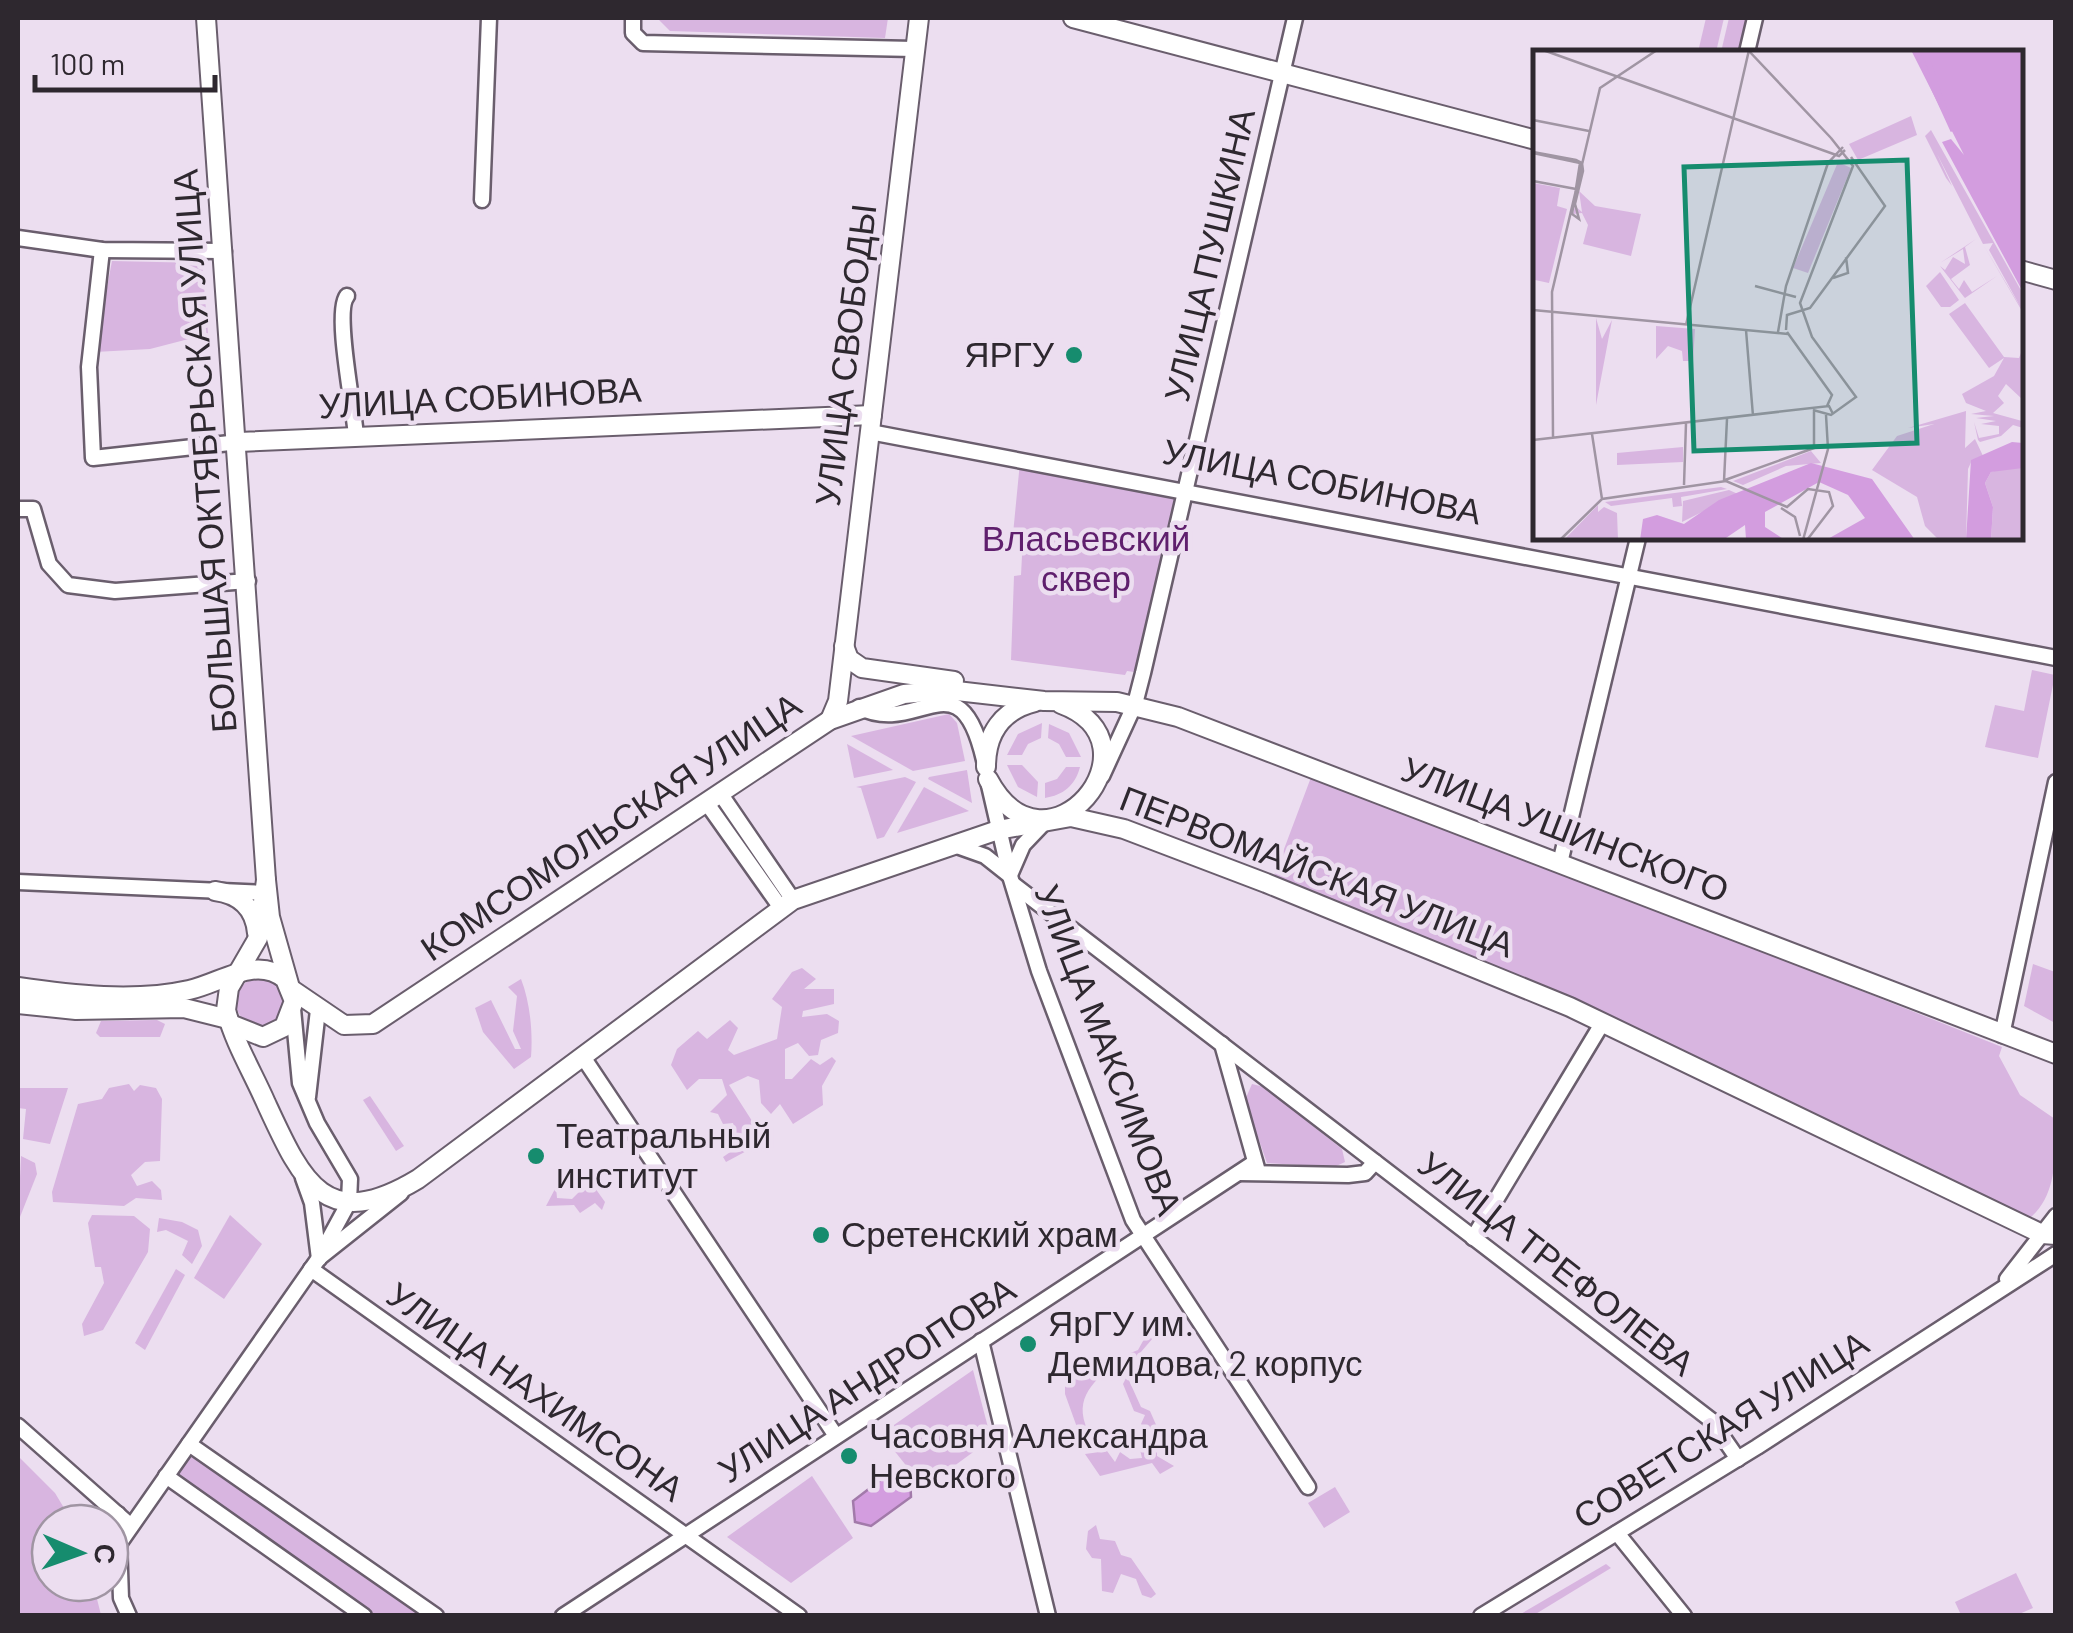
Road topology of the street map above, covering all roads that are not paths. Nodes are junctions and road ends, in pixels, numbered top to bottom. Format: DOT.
graph roads {
  1 [pos="206,18"];
  2 [pos="489,18"];
  3 [pos="633,18"];
  4 [pos="916,18"];
  5 [pos="1073,18"];
  6 [pos="1296,18"];
  7 [pos="1755,18"];
  8 [pos="914,49"];
  9 [pos="1747,50"];
  10 [pos="1283,72"];
  11 [pos="1533,139"];
  12 [pos="482,200"];
  13 [pos="18,238"];
  14 [pos="102,250"];
  15 [pos="224,252"];
  16 [pos="2023,271"];
  17 [pos="2056,280"];
  18 [pos="347,296"];
  19 [pos="871,424"];
  20 [pos="356,436"];
  21 [pos="239,442"];
  22 [pos="1186,489"];
  23 [pos="18,509"];
  24 [pos="1638,540"];
  25 [pos="1630,574"];
  26 [pos="248,581"];
  27 [pos="844,645"];
  28 [pos="2056,658"];
  29 [pos="842,669"];
  30 [pos="984,692"];
  31 [pos="1044,701"];
  32 [pos="1135,704"];
  33 [pos="859,707"];
  34 [pos="830,720"];
  35 [pos="987,773"];
  36 [pos="2056,782"];
  37 [pos="1094,790"];
  38 [pos="713,798"];
  39 [pos="1054,818"];
  40 [pos="998,830"];
  41 [pos="954,845"];
  42 [pos="1560,862"];
  43 [pos="1011,880"];
  44 [pos="18,882"];
  45 [pos="215,891"];
  46 [pos="245,892"];
  47 [pos="266,899"];
  48 [pos="787,904"];
  49 [pos="255,948"];
  50 [pos="236,976"];
  51 [pos="18,986"];
  52 [pos="291,994"];
  53 [pos="18,1004"];
  54 [pos="318,1010"];
  55 [pos="230,1022"];
  56 [pos="1603,1022"];
  57 [pos="2002,1034"];
  58 [pos="1222,1043"];
  59 [pos="2056,1054"];
  60 [pos="583,1057"];
  61 [pos="1267,1078"];
  62 [pos="1238,1100"];
  63 [pos="307,1103"];
  64 [pos="1375,1162"];
  65 [pos="1257,1168"];
  66 [pos="303,1178"];
  67 [pos="418,1179"];
  68 [pos="350,1202"];
  69 [pos="2056,1216"];
  70 [pos="715,1223"];
  71 [pos="700,1233"];
  72 [pos="1144,1234"];
  73 [pos="2049,1234"];
  74 [pos="1472,1238"];
  75 [pos="2056,1252"];
  76 [pos="315,1263"];
  77 [pos="1992,1293"];
  78 [pos="981,1342"];
  79 [pos="18,1426"];
  80 [pos="836,1436"];
  81 [pos="189,1444"];
  82 [pos="1738,1458"];
  83 [pos="166,1476"];
  84 [pos="1308,1487"];
  85 [pos="106,1503"];
  86 [pos="132,1526"];
  87 [pos="130,1529"];
  88 [pos="1617,1532"];
  89 [pos="686,1535"];
  90 [pos="364,1616"];
  91 [pos="436,1616"];
  92 [pos="563,1616"];
  93 [pos="799,1616"];
  94 [pos="1048,1616"];
  95 [pos="1481,1616"];
  96 [pos="1684,1616"];
  1 -- 15 [label="main road, БОЛЬШАЯ ОКТЯБРЬСКАЯ УЛИЦА"];
  2 -- 12 [label="street"];
  3 -- 8 [label="street"];
  4 -- 8 [label="main road, УЛИЦА СВОБОДЫ"];
  5 -- 10 [label="main road"];
  6 -- 10 [label="street, УЛИЦА ПУШКИНА"];
  7 -- 9 [label="street"];
  8 -- 19 [label="main road, УЛИЦА СВОБОДЫ"];
  10 -- 11 [label="main road"];
  10 -- 22 [label="street, УЛИЦА ПУШКИНА"];
  13 -- 14 [label="street"];
  14 -- 15 [label="street"];
  14 -- 21 [label="street, УЛИЦА СОБИНОВА"];
  15 -- 21 [label="main road, БОЛЬШАЯ ОКТЯБРЬСКАЯ УЛИЦА"];
  16 -- 17 [label="main road"];
  18 -- 20 [label="street"];
  19 -- 20 [label="main road, УЛИЦА СОБИНОВА"];
  19 -- 22 [label="street, УЛИЦА СОБИНОВА"];
  19 -- 27 [label="main road, УЛИЦА СВОБОДЫ"];
  20 -- 21 [label="main road, УЛИЦА СОБИНОВА"];
  21 -- 26 [label="main road, БОЛЬШАЯ ОКТЯБРЬСКАЯ УЛИЦА"];
  22 -- 25 [label="street, УЛИЦА СОБИНОВА"];
  22 -- 32 [label="street, УЛИЦА ПУШКИНА"];
  23 -- 26 [label="street"];
  24 -- 25 [label="street"];
  25 -- 28 [label="street, УЛИЦА СОБИНОВА"];
  25 -- 42 [label="street"];
  26 -- 47 [label="main road, БОЛЬШАЯ ОКТЯБРЬСКАЯ УЛИЦА"];
  27 -- 29 [label="main road, УЛИЦА СВОБОДЫ"];
  27 -- 30 [label="main road, КОМСОМОЛЬСКАЯ УЛИЦА"];
  29 -- 33 [label="main road, УЛИЦА СВОБОДЫ"];
  29 -- 34 [label="main road, УЛИЦА СВОБОДЫ"];
  30 -- 31 [label="main road, КОМСОМОЛЬСКАЯ УЛИЦА"];
  30 -- 33 [label="main road, КОМСОМОЛЬСКАЯ УЛИЦА"];
  31 -- 32 [label="main road, УЛИЦА УШИНСКОГО"];
  31 -- 35 [label="main road"];
  31 -- 37 [label="main road"];
  32 -- 37 [label="street, УЛИЦА ПУШКИНА"];
  32 -- 42 [label="main road, УЛИЦА УШИНСКОГО"];
  33 -- 34 [label="main road, КОМСОМОЛЬСКАЯ УЛИЦА"];
  33 -- 35 [label="street, УЛИЦА МАКСИМОВА"];
  34 -- 38 [label="main road, КОМСОМОЛЬСКАЯ УЛИЦА"];
  35 -- 39 [label="main road"];
  35 -- 40 [label="street, УЛИЦА МАКСИМОВА"];
  36 -- 57 [label="street"];
  37 -- 39 [label="main road"];
  38 -- 48 [label="street"];
  38 -- 54 [label="main road, КОМСОМОЛЬСКАЯ УЛИЦА"];
  39 -- 40 [label="main road, ПЕРВОМАЙСКАЯ УЛИЦА"];
  39 -- 43 [label="street"];
  39 -- 56 [label="main road, ПЕРВОМАЙСКАЯ УЛИЦА"];
  40 -- 41 [label="main road, ПЕРВОМАЙСКАЯ УЛИЦА"];
  40 -- 43 [label="street, УЛИЦА МАКСИМОВА"];
  41 -- 43 [label="street, УЛИЦА ТРЕФОЛЕВА"];
  41 -- 48 [label="main road, ПЕРВОМАЙСКАЯ УЛИЦА"];
  42 -- 57 [label="main road, УЛИЦА УШИНСКОГО"];
  43 -- 58 [label="street, УЛИЦА ТРЕФОЛЕВА"];
  43 -- 72 [label="street, УЛИЦА МАКСИМОВА"];
  44 -- 45 [label="street"];
  45 -- 46 [label="street"];
  45 -- 49 [label="main road"];
  46 -- 47 [label="main road"];
  47 -- 49 [label="main road, БОЛЬШАЯ ОКТЯБРЬСКАЯ УЛИЦА"];
  47 -- 52 [label="main road, БОЛЬШАЯ ОКТЯБРЬСКАЯ УЛИЦА"];
  48 -- 60 [label="main road, ПЕРВОМАЙСКАЯ УЛИЦА"];
  49 -- 50 [label="main road, БОЛЬШАЯ ОКТЯБРЬСКАЯ УЛИЦА"];
  50 -- 51 [label="main road"];
  50 -- 52 [label="main road"];
  50 -- 55 [label="main road"];
  52 -- 54 [label="main road, КОМСОМОЛЬСКАЯ УЛИЦА"];
  52 -- 55 [label="main road"];
  52 -- 63 [label="street"];
  53 -- 55 [label="main road"];
  54 -- 63 [label="street"];
  55 -- 66 [label="main road"];
  56 -- 73 [label="main road, ПЕРВОМАЙСКАЯ УЛИЦА"];
  56 -- 74 [label="street"];
  57 -- 59 [label="main road, УЛИЦА УШИНСКОГО"];
  58 -- 61 [label="street, УЛИЦА ТРЕФОЛЕВА"];
  58 -- 62 [label="street"];
  60 -- 67 [label="main road, ПЕРВОМАЙСКАЯ УЛИЦА"];
  60 -- 71 [label="street"];
  61 -- 62 [label="street"];
  61 -- 64 [label="street, УЛИЦА ТРЕФОЛЕВА"];
  62 -- 65 [label="street"];
  63 -- 68 [label="street"];
  64 -- 65 [label="street, УЛИЦА ТРЕФОЛЕВА"];
  64 -- 74 [label="street, УЛИЦА ТРЕФОЛЕВА"];
  65 -- 72 [label="street, УЛИЦА АНДРОПОВА"];
  66 -- 68 [label="main road"];
  66 -- 76 [label="street"];
  67 -- 68 [label="main road, ПЕРВОМАЙСКАЯ УЛИЦА"];
  67 -- 76 [label="street, ПЕРВОМАЙСКАЯ УЛИЦА"];
  68 -- 76 [label="street"];
  69 -- 73 [label="street, СОВЕТСКАЯ УЛИЦА"];
  70 -- 71 [label="street"];
  71 -- 80 [label="street"];
  72 -- 78 [label="street, УЛИЦА АНДРОПОВА"];
  72 -- 84 [label="street, УЛИЦА МАКСИМОВА"];
  73 -- 75 [label="street, ПЕРВОМАЙСКАЯ УЛИЦА"];
  73 -- 77 [label="street, СОВЕТСКАЯ УЛИЦА"];
  74 -- 82 [label="street, УЛИЦА ТРЕФОЛЕВА"];
  75 -- 77 [label="street, СОВЕТСКАЯ УЛИЦА"];
  76 -- 81 [label="street, ПЕРВОМАЙСКАЯ УЛИЦА"];
  76 -- 89 [label="street, УЛИЦА НАХИМСОНА"];
  77 -- 82 [label="street, СОВЕТСКАЯ УЛИЦА"];
  78 -- 80 [label="street, УЛИЦА АНДРОПОВА"];
  78 -- 94 [label="street"];
  79 -- 85 [label="street"];
  80 -- 89 [label="street, УЛИЦА АНДРОПОВА"];
  81 -- 83 [label="street, ПЕРВОМАЙСКАЯ УЛИЦА"];
  81 -- 91 [label="street"];
  82 -- 88 [label="street, СОВЕТСКАЯ УЛИЦА"];
  83 -- 86 [label="street, ПЕРВОМАЙСКАЯ УЛИЦА"];
  83 -- 90 [label="street"];
  86 -- 87 [label="street, ПЕРВОМАЙСКАЯ УЛИЦА"];
  88 -- 95 [label="street, СОВЕТСКАЯ УЛИЦА"];
  88 -- 96 [label="street"];
  89 -- 92 [label="street, УЛИЦА АНДРОПОВА"];
  89 -- 93 [label="street, УЛИЦА НАХИМСОНА"];
}
